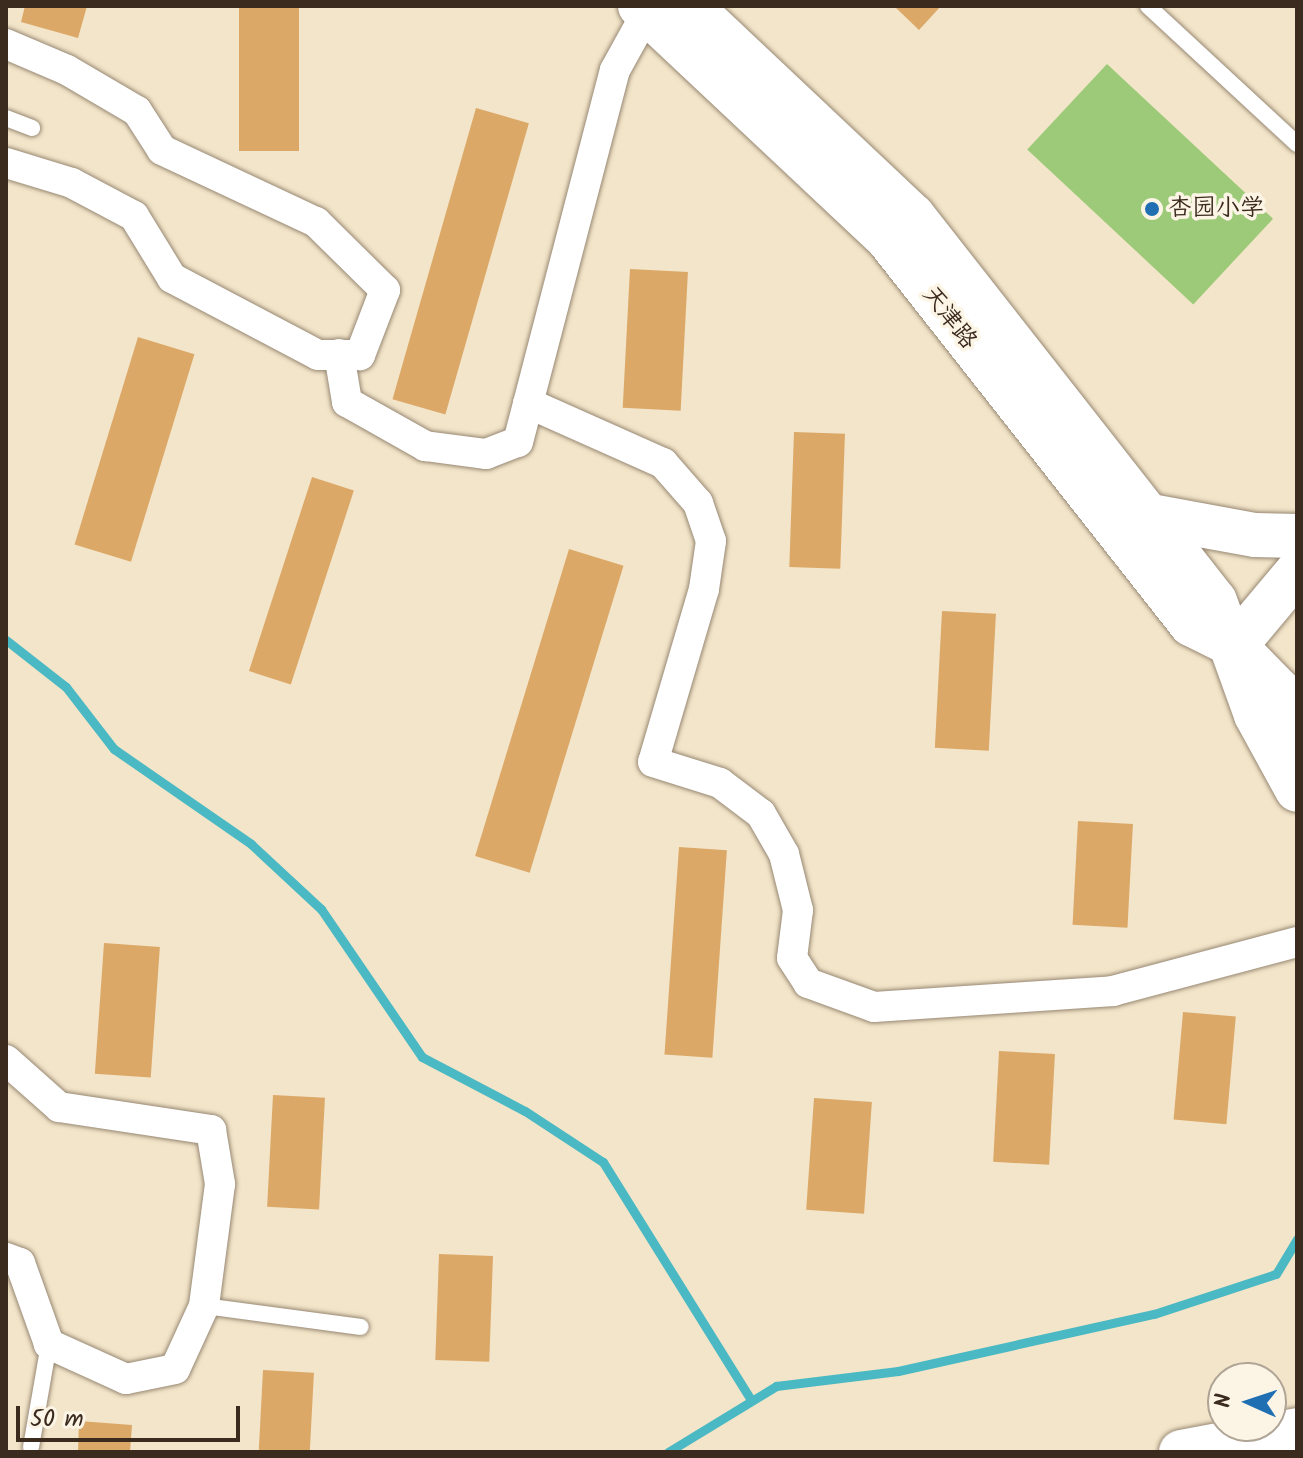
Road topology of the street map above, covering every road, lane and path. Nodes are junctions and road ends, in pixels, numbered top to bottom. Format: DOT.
graph roads {
  1 [pos="690,6"];
  2 [pos="1148,6"];
  3 [pos="644,9"];
  4 [pos="6,44"];
  5 [pos="6,118"];
  6 [pos="32,128"];
  7 [pos="1297,144"];
  8 [pos="6,163"];
  9 [pos="339,354"];
  10 [pos="528,403"];
  11 [pos="1145,515"];
  12 [pos="1297,536"];
  13 [pos="1297,572"];
  14 [pos="1297,621"];
  15 [pos="1235,646"];
  16 [pos="1297,724"];
  17 [pos="1297,790"];
  18 [pos="1297,942"];
  19 [pos="6,1060"];
  20 [pos="6,1258"];
  21 [pos="204,1306"];
  22 [pos="361,1327"];
  23 [pos="49,1344"];
  24 [pos="1297,1430"];
  25 [pos="1297,1446"];
  26 [pos="31,1447"];
  27 [pos="1181,1452"];
  28 [pos="1261,1452"];
  1 -- 11 [label="main road, 天津路"];
  2 -- 7 [label="lane"];
  3 -- 10 [label="street"];
  3 -- 15 [label="main road, 天津路"];
  4 -- 9 [label="street"];
  5 -- 6 [label="lane"];
  8 -- 9 [label="street"];
  9 -- 10 [label="street"];
  10 -- 18 [label="street"];
  11 -- 12 [label="main road"];
  11 -- 15 [label="main road, 天津路"];
  13 -- 15 [label="main road"];
  14 -- 15 [label="main road"];
  15 -- 16 [label="main road, 天津路"];
  15 -- 17 [label="main road, 天津路"];
  19 -- 21 [label="street"];
  20 -- 23 [label="street"];
  21 -- 22 [label="lane"];
  21 -- 23 [label="street"];
  23 -- 26 [label="lane"];
  24 -- 27 [label="main road"];
  25 -- 28 [label="main road"];
}
